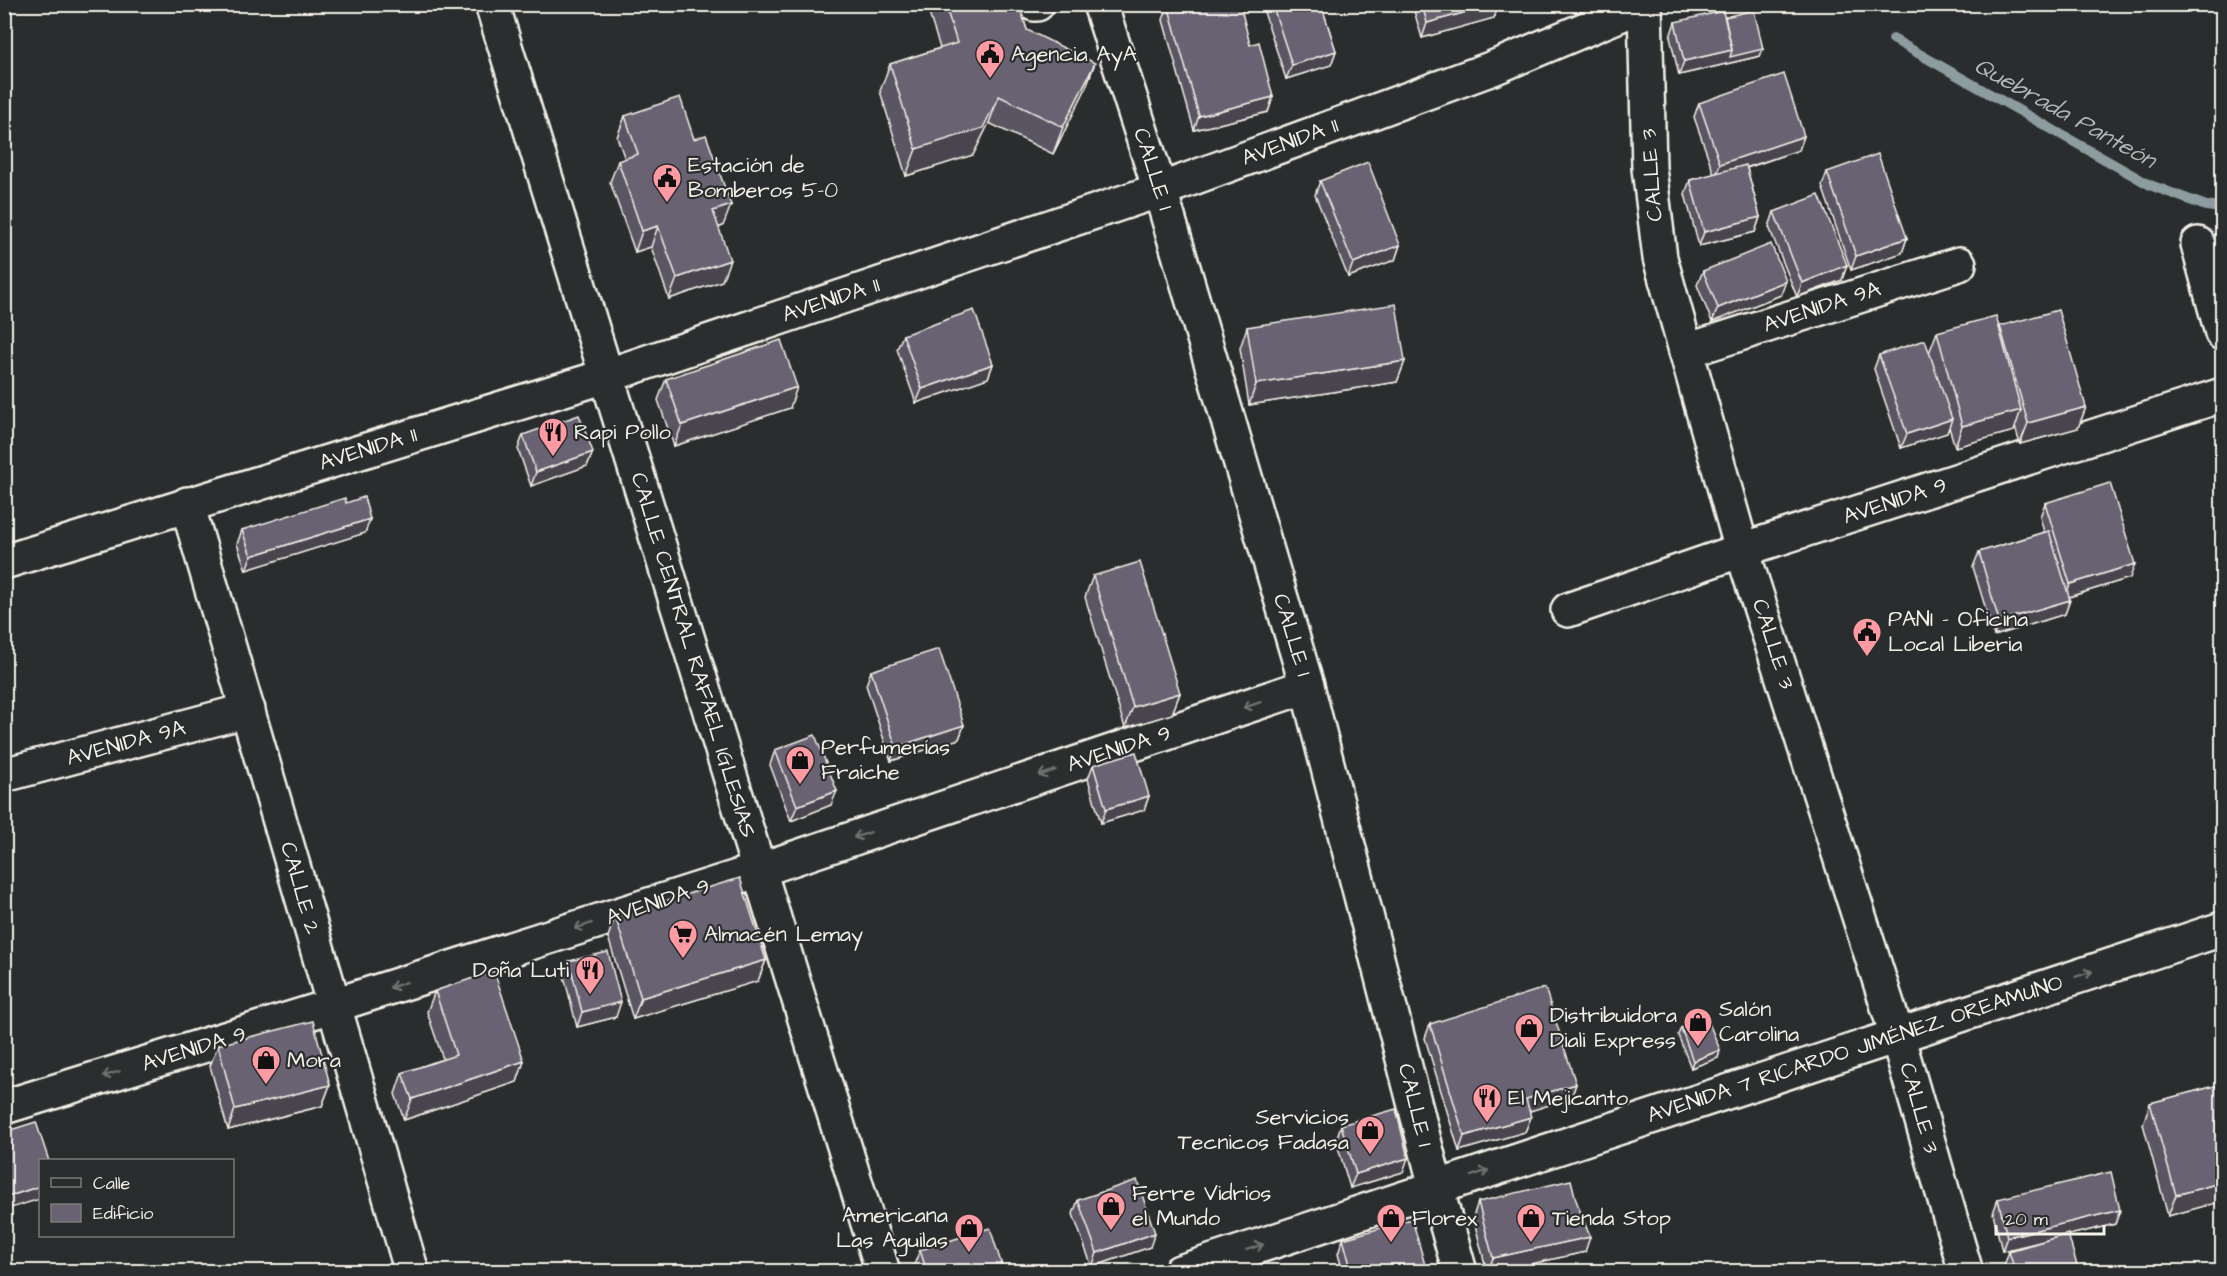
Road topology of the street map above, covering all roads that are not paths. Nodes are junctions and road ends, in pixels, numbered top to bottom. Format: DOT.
graph roads {
  1 [pos="492,4"];
  2 [pos="1100,4"];
  3 [pos="1645,5"];
  4 [pos="1160,190"];
  5 [pos="2198,244"];
  6 [pos="1959,264"];
  7 [pos="2223,333"];
  8 [pos="1686,351"];
  9 [pos="606,375"];
  10 [pos="2223,395"];
  11 [pos="187,504"];
  12 [pos="1742,550"];
  13 [pos="4,562"];
  14 [pos="1568,610"];
  15 [pos="1307,686"];
  16 [pos="248,710"];
  17 [pos="4,775"];
  18 [pos="759,870"];
  19 [pos="2223,929"];
  20 [pos="335,1005"];
  21 [pos="1897,1035"];
  22 [pos="4,1107"];
  23 [pos="1436,1187"];
  24 [pos="412,1272"];
  25 [pos="883,1272"];
  26 [pos="1180,1272"];
  27 [pos="1460,1272"];
  28 [pos="1966,1272"];
  1 -- 9 [label="street, CALLE CENTRAL RAFAEL IGLESIAS"];
  2 -- 4 [label="street, CALLE 1"];
  3 -- 4 [label="street, AVENIDA 11"];
  3 -- 8 [label="street, CALLE 3"];
  4 -- 9 [label="street, AVENIDA 11"];
  4 -- 15 [label="street, CALLE 1"];
  5 -- 7 [label="street"];
  6 -- 8 [label="street, AVENIDA 9A"];
  8 -- 12 [label="street, CALLE 3"];
  9 -- 11 [label="street, AVENIDA 11"];
  9 -- 18 [label="street, CALLE CENTRAL RAFAEL IGLESIAS"];
  10 -- 12 [label="street, AVENIDA 9"];
  11 -- 13 [label="street, AVENIDA 11"];
  11 -- 16 [label="street, CALLE 2"];
  12 -- 14 [label="street, AVENIDA 9"];
  12 -- 21 [label="street, CALLE 3"];
  15 -- 18 [label="street, AVENIDA 9, one-way"];
  15 -- 23 [label="street, CALLE 1"];
  16 -- 17 [label="street, AVENIDA 9A"];
  16 -- 20 [label="street, CALLE 2"];
  18 -- 20 [label="street, AVENIDA 9, one-way"];
  18 -- 25 [label="street, CALLE CENTRAL RAFAEL IGLESIAS"];
  21 -- 19 [label="street, AVENIDA 7 RICARDO JIMÉNEZ OREAMUNO, one-way"];
  20 -- 22 [label="street, AVENIDA 9, one-way"];
  20 -- 24 [label="street, CALLE 2"];
  23 -- 21 [label="street, AVENIDA 7 RICARDO JIMÉNEZ OREAMUNO, one-way"];
  21 -- 28 [label="street, CALLE 3"];
  26 -- 23 [label="street, AVENIDA 7 RICARDO JIMÉNEZ OREAMUNO, one-way"];
  23 -- 27 [label="street, CALLE 1"];
}
